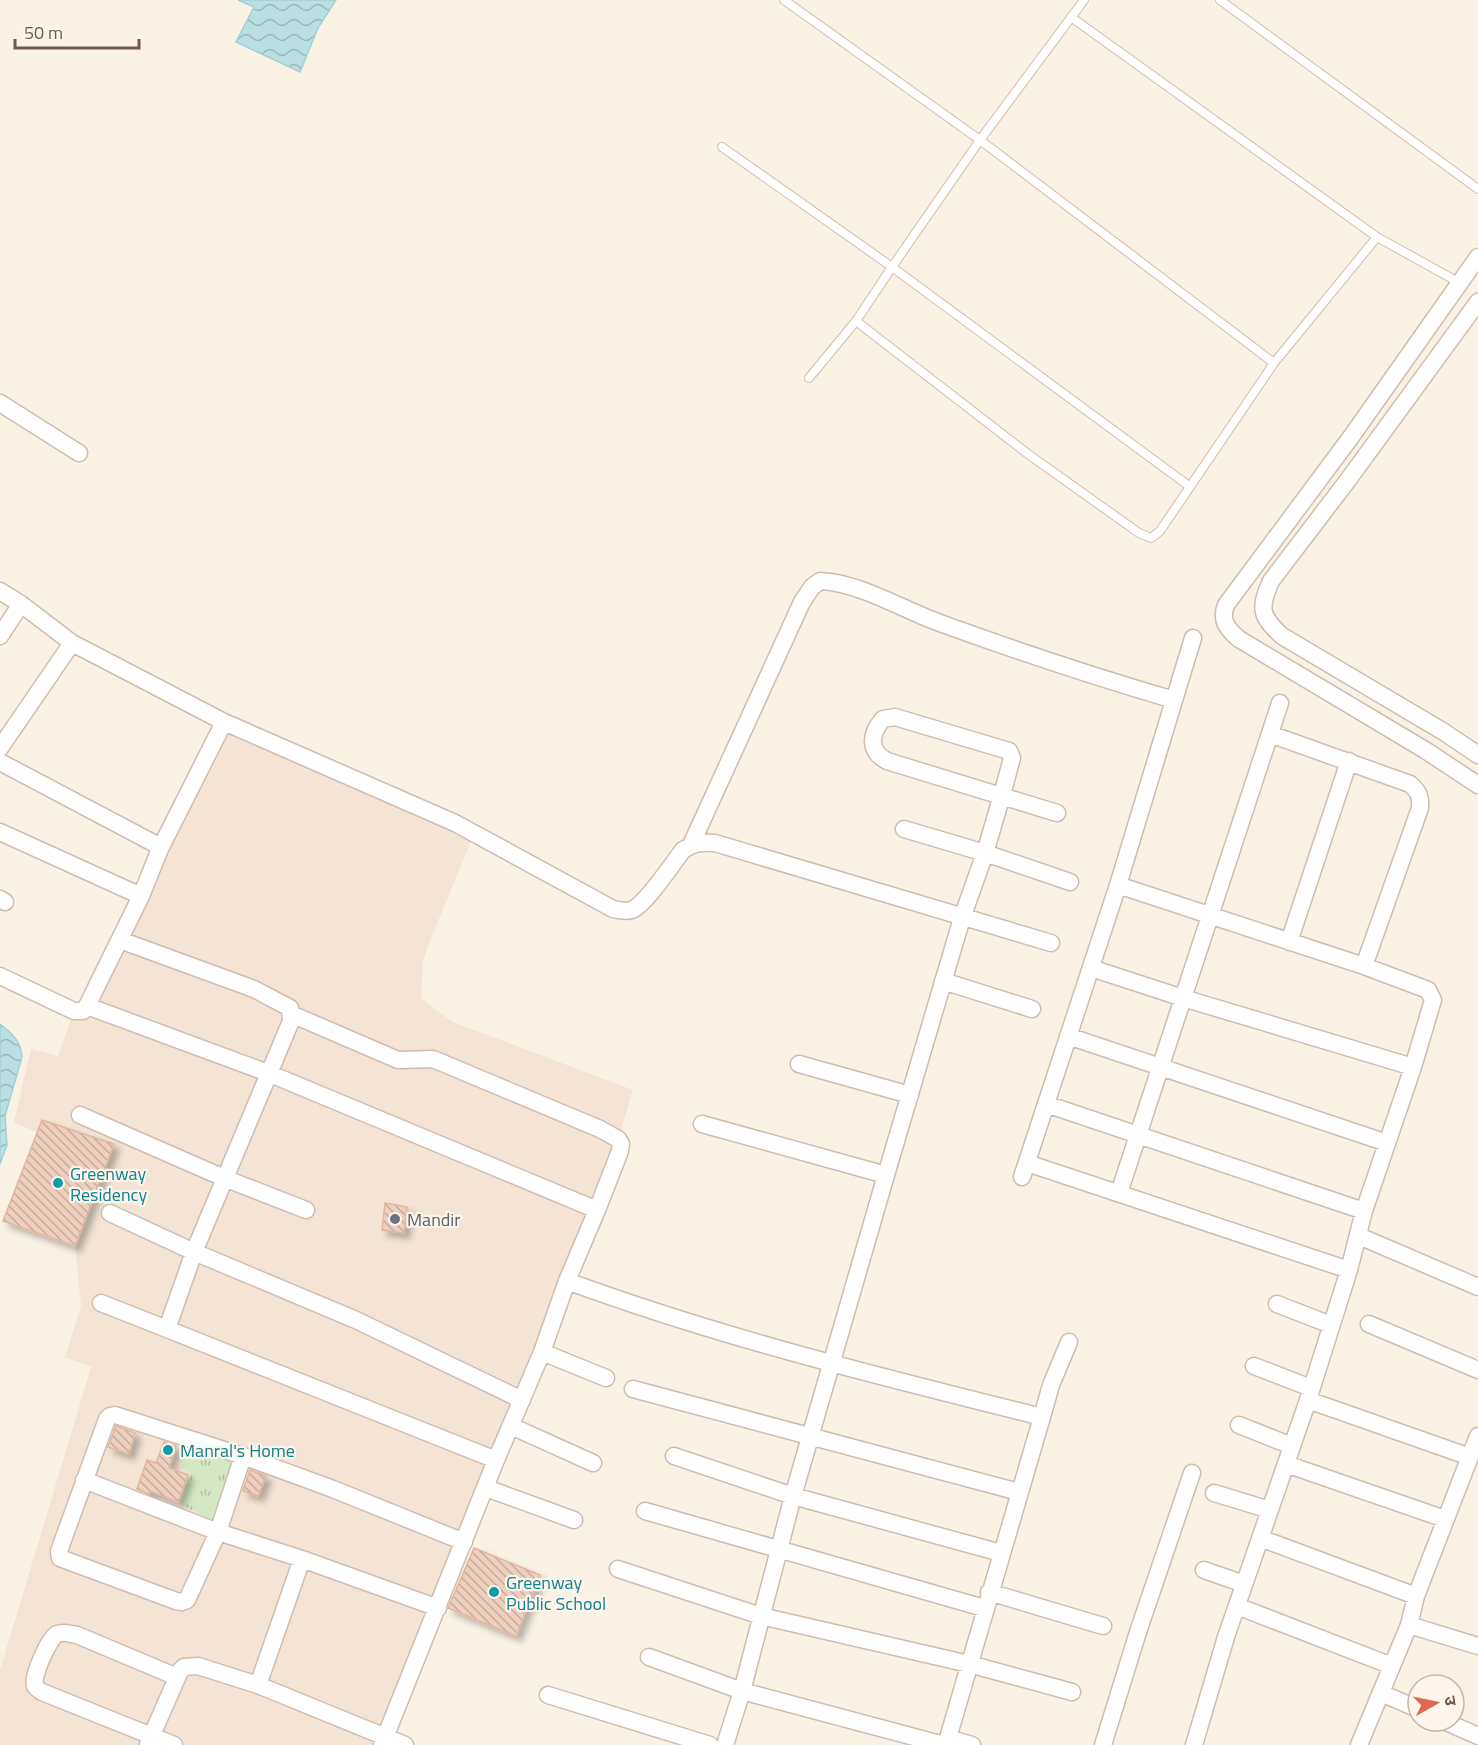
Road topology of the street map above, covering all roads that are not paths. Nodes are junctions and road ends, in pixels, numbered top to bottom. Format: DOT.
graph roads {
  1 [pos="784,0"];
  2 [pos="1084,0"];
  3 [pos="1220,0"];
  4 [pos="1071,17"];
  5 [pos="980,140"];
  6 [pos="722,147"];
  7 [pos="1478,189"];
  8 [pos="1377,237"];
  9 [pos="1478,257"];
  10 [pos="892,267"];
  11 [pos="1460,283"];
  12 [pos="1447,301"];
  13 [pos="1478,302"];
  14 [pos="1468,316"];
  15 [pos="856,321"];
  16 [pos="1275,363"];
  17 [pos="809,378"];
  18 [pos="0,403"];
  19 [pos="79,453"];
  20 [pos="1189,486"];
  21 [pos="0,591"];
  22 [pos="21,604"];
  23 [pos="0,636"];
  24 [pos="1193,638"];
  25 [pos="72,643"];
  26 [pos="1298,646"];
  27 [pos="1290,669"];
  28 [pos="1174,700"];
  29 [pos="1280,703"];
  30 [pos="224,722"];
  31 [pos="1270,734"];
  32 [pos="0,748"];
  33 [pos="1478,755"];
  34 [pos="0,762"];
  35 [pos="1349,762"];
  36 [pos="1478,785"];
  37 [pos="1002,795"];
  38 [pos="1057,813"];
  39 [pos="904,829"];
  40 [pos="0,832"];
  41 [pos="691,845"];
  42 [pos="160,849"];
  43 [pos="985,853"];
  44 [pos="1070,882"];
  45 [pos="1118,885"];
  46 [pos="141,896"];
  47 [pos="1210,916"];
  48 [pos="962,918"];
  49 [pos="120,940"];
  50 [pos="1289,942"];
  51 [pos="1051,943"];
  52 [pos="1365,966"];
  53 [pos="1091,968"];
  54 [pos="0,976"];
  55 [pos="943,981"];
  56 [pos="1183,998"];
  57 [pos="87,1006"];
  58 [pos="1032,1010"];
  59 [pos="291,1014"];
  60 [pos="1068,1036"];
  61 [pos="799,1064"];
  62 [pos="1413,1066"];
  63 [pos="1160,1067"];
  64 [pos="268,1073"];
  65 [pos="910,1095"];
  66 [pos="1046,1104"];
  67 [pos="80,1115"];
  68 [pos="702,1124"];
  69 [pos="1138,1135"];
  70 [pos="1388,1143"];
  71 [pos="886,1175"];
  72 [pos="224,1178"];
  73 [pos="1119,1193"];
  74 [pos="306,1210"];
  75 [pos="597,1210"];
  76 [pos="1364,1211"];
  77 [pos="110,1213"];
  78 [pos="1359,1236"];
  79 [pos="194,1252"];
  80 [pos="1349,1270"];
  81 [pos="567,1281"];
  82 [pos="1478,1287"];
  83 [pos="101,1303"];
  84 [pos="1277,1304"];
  85 [pos="1370,1324"];
  86 [pos="1331,1325"];
  87 [pos="168,1329"];
  88 [pos="1069,1342"];
  89 [pos="542,1352"];
  90 [pos="832,1365"];
  91 [pos="1254,1366"];
  92 [pos="1478,1370"];
  93 [pos="606,1378"];
  94 [pos="633,1389"];
  95 [pos="1310,1394"];
  96 [pos="522,1400"];
  97 [pos="1041,1417"];
  98 [pos="1239,1425"];
  99 [pos="511,1426"];
  100 [pos="1478,1436"];
  101 [pos="811,1437"];
  102 [pos="1292,1446"];
  103 [pos="243,1456"];
  104 [pos="674,1456"];
  105 [pos="1470,1457"];
  106 [pos="496,1460"];
  107 [pos="594,1463"];
  108 [pos="1286,1464"];
  109 [pos="1192,1473"];
  110 [pos="84,1480"];
  111 [pos="486,1488"];
  112 [pos="1019,1492"];
  113 [pos="1214,1493"];
  114 [pos="794,1496"];
  115 [pos="1270,1509"];
  116 [pos="645,1512"];
  117 [pos="1445,1519"];
  118 [pos="574,1520"];
  119 [pos="218,1532"];
  120 [pos="1260,1538"];
  121 [pos="464,1542"];
  122 [pos="780,1551"];
  123 [pos="1000,1553"];
  124 [pos="302,1559"];
  125 [pos="618,1569"];
  126 [pos="1204,1570"];
  127 [pos="1244,1584"];
  128 [pos="1416,1596"];
  129 [pos="987,1600"];
  130 [pos="1237,1606"];
  131 [pos="438,1608"];
  132 [pos="761,1616"];
  133 [pos="1409,1625"];
  134 [pos="1103,1626"];
  135 [pos="1478,1646"];
  136 [pos="649,1656"];
  137 [pos="969,1664"];
  138 [pos="1392,1666"];
  139 [pos="177,1677"];
  140 [pos="258,1685"];
  141 [pos="742,1691"];
  142 [pos="1072,1692"];
  143 [pos="1381,1692"];
  144 [pos="548,1695"];
  145 [pos="1406,1703"];
  146 [pos="149,1740"];
  147 [pos="384,1741"];
  148 [pos="946,1742"];
  149 [pos="174,1745"];
  150 [pos="405,1745"];
  151 [pos="710,1745"];
  152 [pos="725,1745"];
  153 [pos="972,1745"];
  154 [pos="1103,1745"];
  155 [pos="1194,1745"];
  156 [pos="1359,1745"];
  1 -- 5 [label="lane"];
  2 -- 4 [label="lane"];
  3 -- 7 [label="lane"];
  4 -- 5 [label="lane"];
  4 -- 8 [label="lane"];
  5 -- 10 [label="lane"];
  5 -- 16 [label="lane"];
  6 -- 10 [label="lane"];
  8 -- 11 [label="lane"];
  8 -- 16 [label="lane"];
  9 -- 11 [label="street"];
  10 -- 15 [label="lane"];
  10 -- 20 [label="lane"];
  11 -- 12 [label="street"];
  12 -- 14 [label="street"];
  12 -- 27 [label="street"];
  13 -- 14 [label="street"];
  14 -- 26 [label="street"];
  15 -- 17 [label="lane"];
  15 -- 20 [label="lane"];
  16 -- 20 [label="lane"];
  18 -- 19 [label="street"];
  21 -- 22 [label="street"];
  22 -- 23 [label="street"];
  22 -- 25 [label="street"];
  24 -- 28 [label="street"];
  25 -- 30 [label="street"];
  25 -- 32 [label="street"];
  26 -- 27 [label="street"];
  26 -- 33 [label="street"];
  27 -- 36 [label="street"];
  28 -- 41 [label="street"];
  28 -- 45 [label="street"];
  29 -- 31 [label="street"];
  30 -- 41 [label="street"];
  30 -- 42 [label="street"];
  31 -- 35 [label="street"];
  31 -- 47 [label="street"];
  34 -- 42 [label="street"];
  35 -- 50 [label="street"];
  35 -- 52 [label="street"];
  37 -- 37 [label="street"];
  37 -- 38 [label="street"];
  37 -- 43 [label="street"];
  39 -- 43 [label="street"];
  40 -- 46 [label="street"];
  41 -- 48 [label="street"];
  42 -- 46 [label="street"];
  43 -- 44 [label="street"];
  43 -- 48 [label="street"];
  45 -- 47 [label="street"];
  45 -- 53 [label="street"];
  46 -- 49 [label="street"];
  47 -- 50 [label="street"];
  47 -- 56 [label="street"];
  48 -- 51 [label="street"];
  48 -- 55 [label="street"];
  49 -- 57 [label="street"];
  49 -- 59 [label="street"];
  50 -- 52 [label="street"];
  52 -- 62 [label="street"];
  53 -- 56 [label="street"];
  53 -- 60 [label="street"];
  54 -- 57 [label="street"];
  55 -- 58 [label="street"];
  55 -- 65 [label="street"];
  56 -- 62 [label="street"];
  56 -- 63 [label="street"];
  57 -- 64 [label="street"];
  59 -- 64 [label="street"];
  59 -- 75 [label="street"];
  60 -- 63 [label="street"];
  60 -- 66 [label="street"];
  61 -- 65 [label="street"];
  62 -- 70 [label="street"];
  63 -- 69 [label="street"];
  63 -- 70 [label="street"];
  64 -- 72 [label="street"];
  64 -- 75 [label="street"];
  65 -- 71 [label="street"];
  66 -- 69 [label="street"];
  66 -- 73 [label="street"];
  67 -- 72 [label="street"];
  68 -- 71 [label="street"];
  69 -- 73 [label="street"];
  69 -- 76 [label="street"];
  70 -- 76 [label="street"];
  71 -- 90 [label="street"];
  72 -- 74 [label="street"];
  72 -- 79 [label="street"];
  73 -- 80 [label="street"];
  75 -- 81 [label="street"];
  76 -- 78 [label="street"];
  77 -- 79 [label="street"];
  78 -- 80 [label="street"];
  78 -- 82 [label="street"];
  79 -- 87 [label="street"];
  79 -- 96 [label="street"];
  80 -- 86 [label="street"];
  81 -- 89 [label="street"];
  81 -- 90 [label="street"];
  83 -- 87 [label="street"];
  84 -- 86 [label="street"];
  85 -- 92 [label="street"];
  86 -- 95 [label="street"];
  87 -- 106 [label="street"];
  88 -- 97 [label="street"];
  89 -- 93 [label="street"];
  89 -- 96 [label="street"];
  90 -- 97 [label="street"];
  90 -- 101 [label="street"];
  91 -- 95 [label="street"];
  94 -- 101 [label="street"];
  95 -- 102 [label="street"];
  95 -- 105 [label="street"];
  96 -- 99 [label="street"];
  97 -- 112 [label="street"];
  98 -- 102 [label="street"];
  99 -- 106 [label="street"];
  99 -- 107 [label="street"];
  100 -- 105 [label="street"];
  101 -- 112 [label="street"];
  101 -- 114 [label="street"];
  102 -- 108 [label="street"];
  103 -- 110 [label="street"];
  103 -- 119 [label="street"];
  103 -- 121 [label="street"];
  104 -- 114 [label="street"];
  105 -- 117 [label="street"];
  106 -- 111 [label="street"];
  108 -- 115 [label="street"];
  108 -- 117 [label="street"];
  109 -- 154 [label="street"];
  110 -- 119 [label="street"];
  110 -- 119 [label="street"];
  111 -- 118 [label="street"];
  111 -- 121 [label="street"];
  112 -- 123 [label="street"];
  113 -- 115 [label="street"];
  114 -- 122 [label="street"];
  114 -- 123 [label="street"];
  115 -- 120 [label="street"];
  116 -- 122 [label="street"];
  117 -- 128 [label="street"];
  119 -- 124 [label="street"];
  120 -- 127 [label="street"];
  120 -- 128 [label="street"];
  121 -- 131 [label="street"];
  122 -- 129 [label="street"];
  122 -- 132 [label="street"];
  123 -- 129 [label="street"];
  124 -- 131 [label="street"];
  124 -- 140 [label="street"];
  125 -- 132 [label="street"];
  126 -- 127 [label="street"];
  127 -- 130 [label="street"];
  128 -- 133 [label="street"];
  129 -- 134 [label="street"];
  129 -- 137 [label="street"];
  130 -- 138 [label="street"];
  130 -- 155 [label="street"];
  131 -- 147 [label="street"];
  132 -- 137 [label="street"];
  132 -- 141 [label="street"];
  133 -- 135 [label="street"];
  133 -- 138 [label="street"];
  136 -- 141 [label="street"];
  137 -- 142 [label="street"];
  137 -- 148 [label="street"];
  138 -- 143 [label="street"];
  139 -- 140 [label="street"];
  139 -- 146 [label="street"];
  139 -- 146 [label="street"];
  140 -- 147 [label="street"];
  141 -- 148 [label="street"];
  141 -- 152 [label="street"];
  143 -- 145 [label="street"];
  143 -- 156 [label="street"];
  144 -- 151 [label="street"];
  146 -- 149 [label="street"];
  147 -- 150 [label="street"];
  148 -- 153 [label="street"];
}
